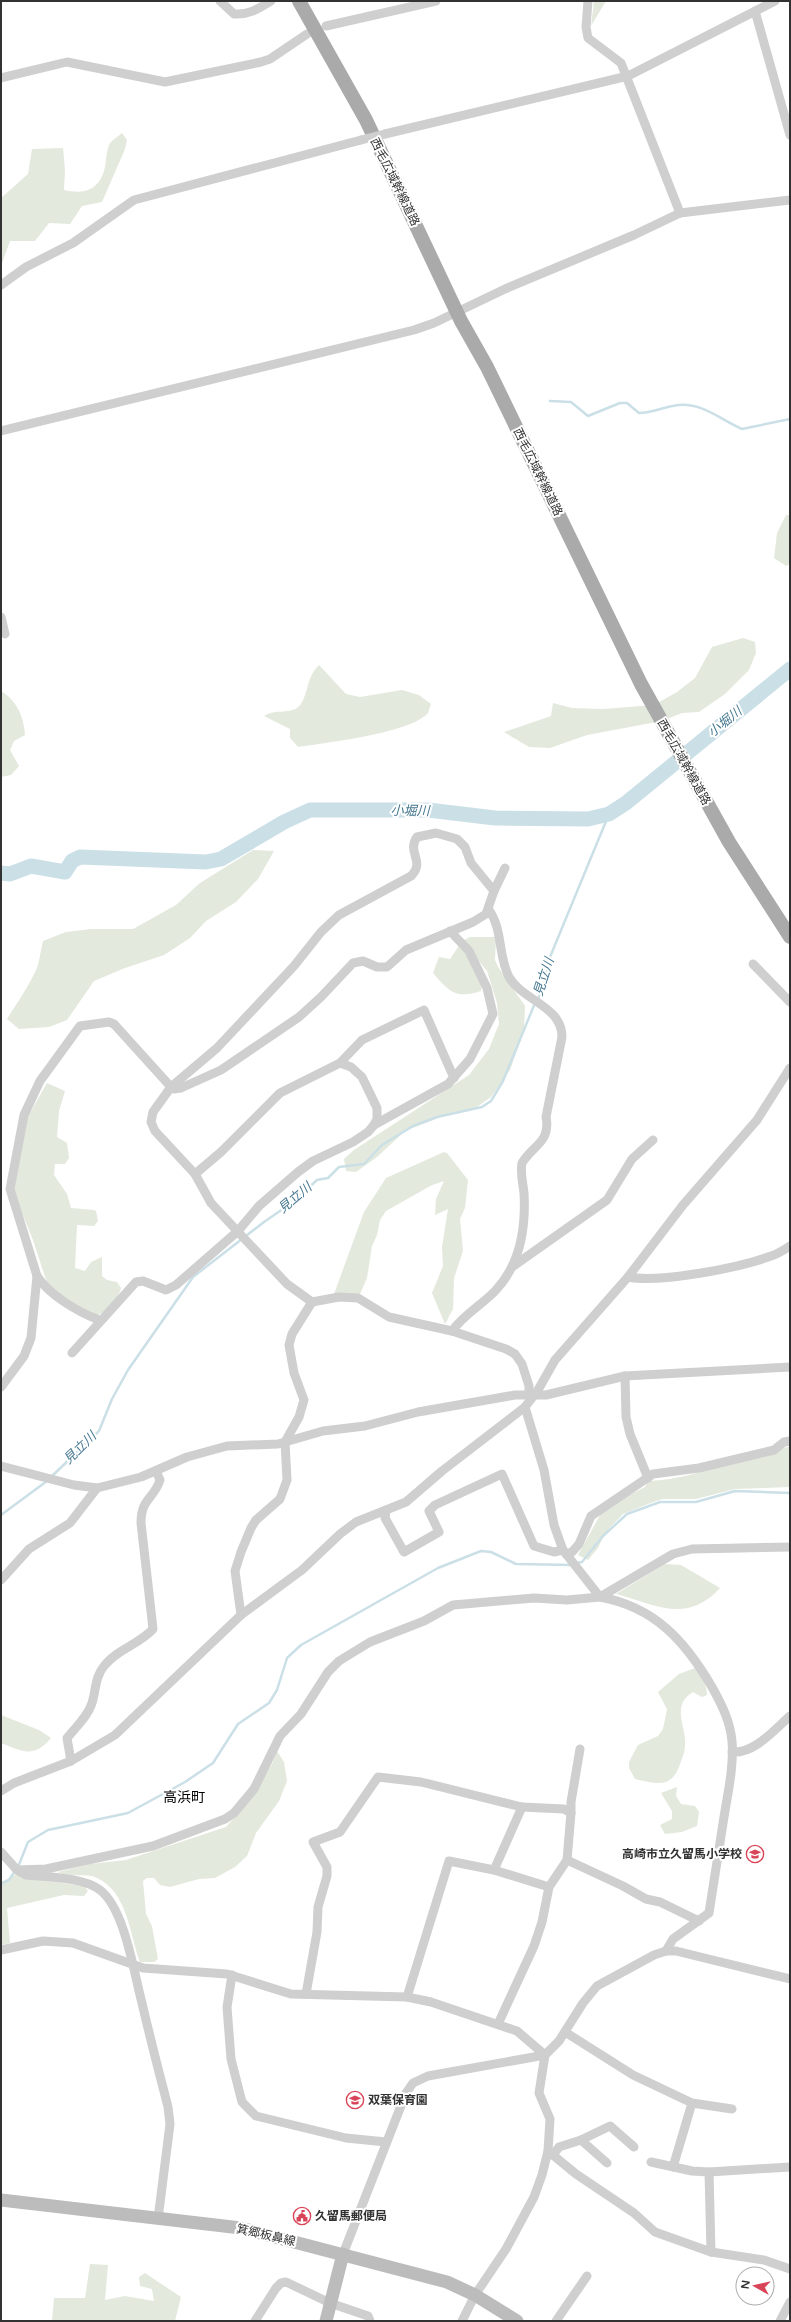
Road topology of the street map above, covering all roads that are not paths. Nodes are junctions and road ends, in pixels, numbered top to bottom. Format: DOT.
graph roads {
  1 [pos="220,1"];
  2 [pos="271,1"];
  3 [pos="298,1"];
  4 [pos="436,1"];
  5 [pos="588,1"];
  6 [pos="775,1"];
  7 [pos="755,11"];
  8 [pos="326,26"];
  9 [pos="307,34"];
  10 [pos="628,76"];
  11 [pos="1,78"];
  12 [pos="790,135"];
  13 [pos="790,200"];
  14 [pos="680,213"];
  15 [pos="1,286"];
  16 [pos="457,311"];
  17 [pos="1,431"];
  18 [pos="1,617"];
  19 [pos="5,634"];
  20 [pos="506,868"];
  21 [pos="494,890"];
  22 [pos="489,910"];
  23 [pos="450,931"];
  24 [pos="790,937"];
  25 [pos="753,964"];
  26 [pos="790,1002"];
  27 [pos="340,1063"];
  28 [pos="790,1068"];
  29 [pos="454,1078"];
  30 [pos="171,1087"];
  31 [pos="374,1125"];
  32 [pos="653,1140"];
  33 [pos="195,1174"];
  34 [pos="5,1190"];
  35 [pos="242,1235"];
  36 [pos="790,1246"];
  37 [pos="512,1267"];
  38 [pos="37,1276"];
  39 [pos="628,1277"];
  40 [pos="312,1302"];
  41 [pos="99,1320"];
  42 [pos="452,1331"];
  43 [pos="72,1353"];
  44 [pos="790,1367"];
  45 [pos="625,1376"];
  46 [pos="1,1387"];
  47 [pos="532,1395"];
  48 [pos="525,1407"];
  49 [pos="790,1440"];
  50 [pos="285,1442"];
  51 [pos="1,1466"];
  52 [pos="156,1471"];
  53 [pos="648,1478"];
  54 [pos="97,1488"];
  55 [pos="386,1511"];
  56 [pos="790,1547"];
  57 [pos="564,1552"];
  58 [pos="1,1580"];
  59 [pos="600,1597"];
  60 [pos="241,1616"];
  61 [pos="790,1716"];
  62 [pos="580,1749"];
  63 [pos="732,1752"];
  64 [pos="72,1761"];
  65 [pos="1,1791"];
  66 [pos="522,1807"];
  67 [pos="571,1813"];
  68 [pos="1,1852"];
  69 [pos="567,1860"];
  70 [pos="17,1870"];
  71 [pos="494,1870"];
  72 [pos="549,1887"];
  73 [pos="699,1921"];
  74 [pos="1,1950"];
  75 [pos="666,1951"];
  76 [pos="134,1965"];
  77 [pos="232,1975"];
  78 [pos="790,1979"];
  79 [pos="306,1994"];
  80 [pos="408,1996"];
  81 [pos="498,2024"];
  82 [pos="565,2032"];
  83 [pos="545,2055"];
  84 [pos="692,2103"];
  85 [pos="732,2109"];
  86 [pos="581,2140"];
  87 [pos="386,2142"];
  88 [pos="634,2147"];
  89 [pos="551,2153"];
  90 [pos="651,2162"];
  91 [pos="607,2164"];
  92 [pos="674,2167"];
  93 [pos="790,2167"];
  94 [pos="709,2172"];
  95 [pos="1,2200"];
  96 [pos="158,2219"];
  97 [pos="711,2252"];
  98 [pos="343,2254"];
  99 [pos="790,2269"];
  100 [pos="586,2276"];
  101 [pos="475,2295"];
  102 [pos="790,2302"];
  103 [pos="330,2304"];
  104 [pos="255,2321"];
  105 [pos="326,2321"];
  106 [pos="370,2321"];
  107 [pos="462,2321"];
  108 [pos="517,2321"];
  109 [pos="556,2321"];
  110 [pos="780,2321"];
  1 -- 2 [label="street"];
  3 -- 16 [label="main road, 西毛広域幹線道路"];
  4 -- 8 [label="street"];
  5 -- 10 [label="street"];
  6 -- 7 [label="street"];
  7 -- 10 [label="street"];
  7 -- 12 [label="street"];
  9 -- 11 [label="street"];
  10 -- 14 [label="street"];
  10 -- 15 [label="street, bridge"];
  13 -- 14 [label="street"];
  14 -- 16 [label="street"];
  16 -- 17 [label="street"];
  16 -- 24 [label="main road, 西毛広域幹線道路"];
  18 -- 19 [label="street"];
  20 -- 21 [label="street"];
  21 -- 22 [label="street"];
  21 -- 30 [label="street"];
  22 -- 23 [label="street"];
  22 -- 37 [label="street"];
  23 -- 29 [label="street"];
  23 -- 30 [label="street"];
  25 -- 26 [label="street"];
  27 -- 29 [label="street"];
  27 -- 31 [label="street"];
  27 -- 33 [label="street"];
  28 -- 39 [label="street"];
  29 -- 31 [label="street"];
  30 -- 33 [label="street"];
  30 -- 34 [label="street"];
  31 -- 35 [label="street"];
  32 -- 37 [label="street"];
  33 -- 35 [label="street"];
  34 -- 38 [label="street"];
  35 -- 40 [label="street"];
  35 -- 41 [label="street"];
  36 -- 39 [label="street"];
  37 -- 42 [label="street"];
  38 -- 41 [label="street"];
  38 -- 46 [label="street"];
  39 -- 47 [label="street"];
  40 -- 42 [label="street"];
  40 -- 50 [label="street"];
  41 -- 43 [label="street"];
  42 -- 47 [label="street"];
  44 -- 45 [label="street"];
  45 -- 47 [label="street"];
  45 -- 53 [label="street"];
  47 -- 48 [label="street"];
  47 -- 50 [label="street"];
  48 -- 55 [label="street"];
  48 -- 57 [label="street"];
  49 -- 53 [label="street"];
  50 -- 52 [label="street"];
  50 -- 60 [label="street"];
  51 -- 54 [label="street"];
  52 -- 54 [label="street"];
  52 -- 64 [label="street"];
  53 -- 57 [label="street"];
  54 -- 58 [label="street"];
  55 -- 57 [label="street"];
  55 -- 60 [label="street"];
  56 -- 59 [label="street"];
  57 -- 59 [label="street"];
  59 -- 63 [label="street"];
  59 -- 70 [label="street"];
  60 -- 64 [label="street"];
  61 -- 63 [label="street"];
  62 -- 67 [label="street"];
  63 -- 73 [label="street"];
  64 -- 65 [label="street"];
  66 -- 67 [label="street"];
  66 -- 71 [label="street"];
  66 -- 79 [label="street"];
  67 -- 69 [label="street"];
  68 -- 70 [label="street"];
  69 -- 72 [label="street"];
  69 -- 73 [label="street"];
  70 -- 76 [label="street"];
  71 -- 72 [label="street"];
  71 -- 80 [label="street"];
  72 -- 81 [label="street"];
  73 -- 75 [label="street"];
  74 -- 76 [label="street"];
  75 -- 78 [label="street"];
  75 -- 82 [label="street"];
  76 -- 77 [label="street"];
  76 -- 96 [label="street"];
  77 -- 79 [label="street"];
  77 -- 87 [label="street"];
  79 -- 80 [label="street"];
  80 -- 81 [label="street"];
  81 -- 83 [label="street"];
  82 -- 83 [label="street"];
  82 -- 84 [label="street"];
  83 -- 87 [label="street"];
  83 -- 89 [label="street"];
  84 -- 85 [label="street"];
  84 -- 92 [label="street"];
  86 -- 88 [label="street"];
  86 -- 89 [label="street"];
  86 -- 91 [label="street"];
  87 -- 98 [label="street"];
  89 -- 97 [label="street"];
  89 -- 101 [label="street"];
  90 -- 92 [label="street"];
  92 -- 94 [label="street"];
  93 -- 94 [label="street"];
  94 -- 97 [label="street"];
  95 -- 96 [label="main road, 箕郷板鼻線"];
  96 -- 98 [label="main road, 箕郷板鼻線"];
  97 -- 99 [label="street"];
  98 -- 101 [label="main road, 箕郷板鼻線"];
  98 -- 103 [label="main road"];
  100 -- 109 [label="street"];
  101 -- 107 [label="street"];
  101 -- 108 [label="main road, 箕郷板鼻線"];
  102 -- 110 [label="street"];
  103 -- 104 [label="street"];
  103 -- 105 [label="main road"];
  103 -- 106 [label="street"];
}
